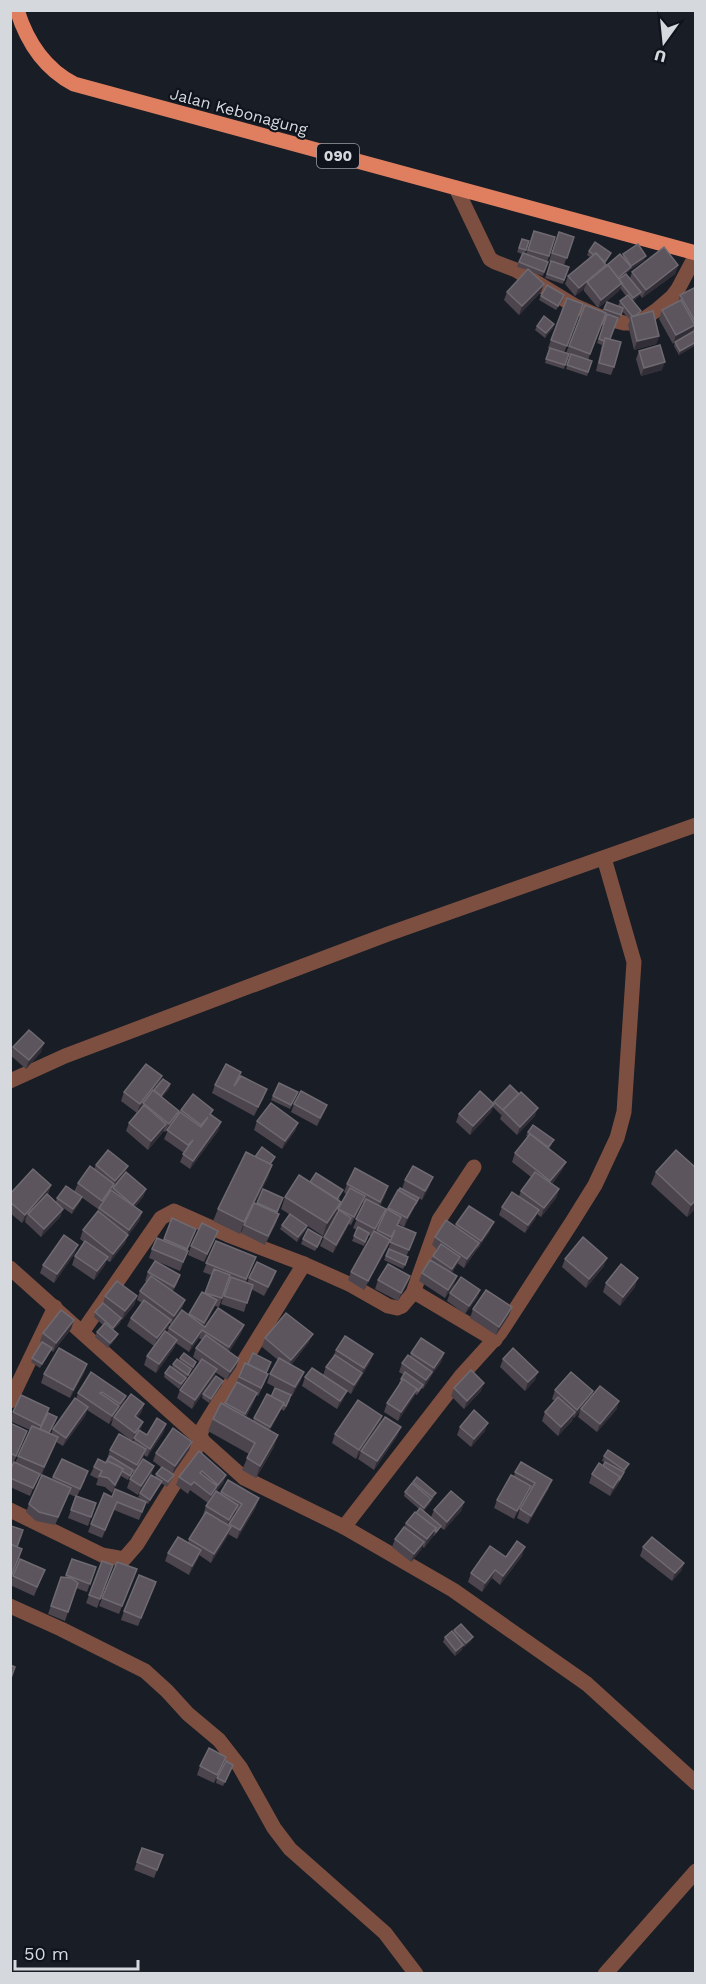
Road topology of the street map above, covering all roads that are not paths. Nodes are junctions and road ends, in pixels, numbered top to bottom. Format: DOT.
graph roads {
  1 [pos="17,10"];
  2 [pos="456,188"];
  3 [pos="696,254"];
  4 [pos="696,825"];
  5 [pos="604,858"];
  6 [pos="10,1081"];
  7 [pos="474,1167"];
  8 [pos="304,1264"];
  9 [pos="10,1268"];
  10 [pos="413,1293"];
  11 [pos="55,1307"];
  12 [pos="83,1331"];
  13 [pos="495,1340"];
  14 [pos="10,1401"];
  15 [pos="200,1438"];
  16 [pos="10,1510"];
  17 [pos="344,1527"];
  18 [pos="10,1606"];
  19 [pos="696,1783"];
  20 [pos="696,1871"];
  21 [pos="416,1974"];
  22 [pos="605,1974"];
  1 -- 2 [label="main road, Jalan Kebonagung / 090"];
  2 -- 3 [label="main road, Jalan Kebonagung / 090"];
  2 -- 3 [label="street"];
  4 -- 5 [label="street"];
  5 -- 6 [label="street"];
  5 -- 13 [label="street"];
  7 -- 10 [label="street"];
  8 -- 10 [label="street"];
  8 -- 12 [label="street"];
  8 -- 15 [label="street"];
  9 -- 11 [label="street"];
  10 -- 13 [label="street"];
  11 -- 12 [label="street"];
  11 -- 14 [label="street"];
  12 -- 15 [label="street"];
  13 -- 17 [label="street"];
  15 -- 16 [label="street"];
  15 -- 17 [label="street"];
  17 -- 19 [label="street"];
  18 -- 21 [label="street"];
  20 -- 22 [label="street"];
}
